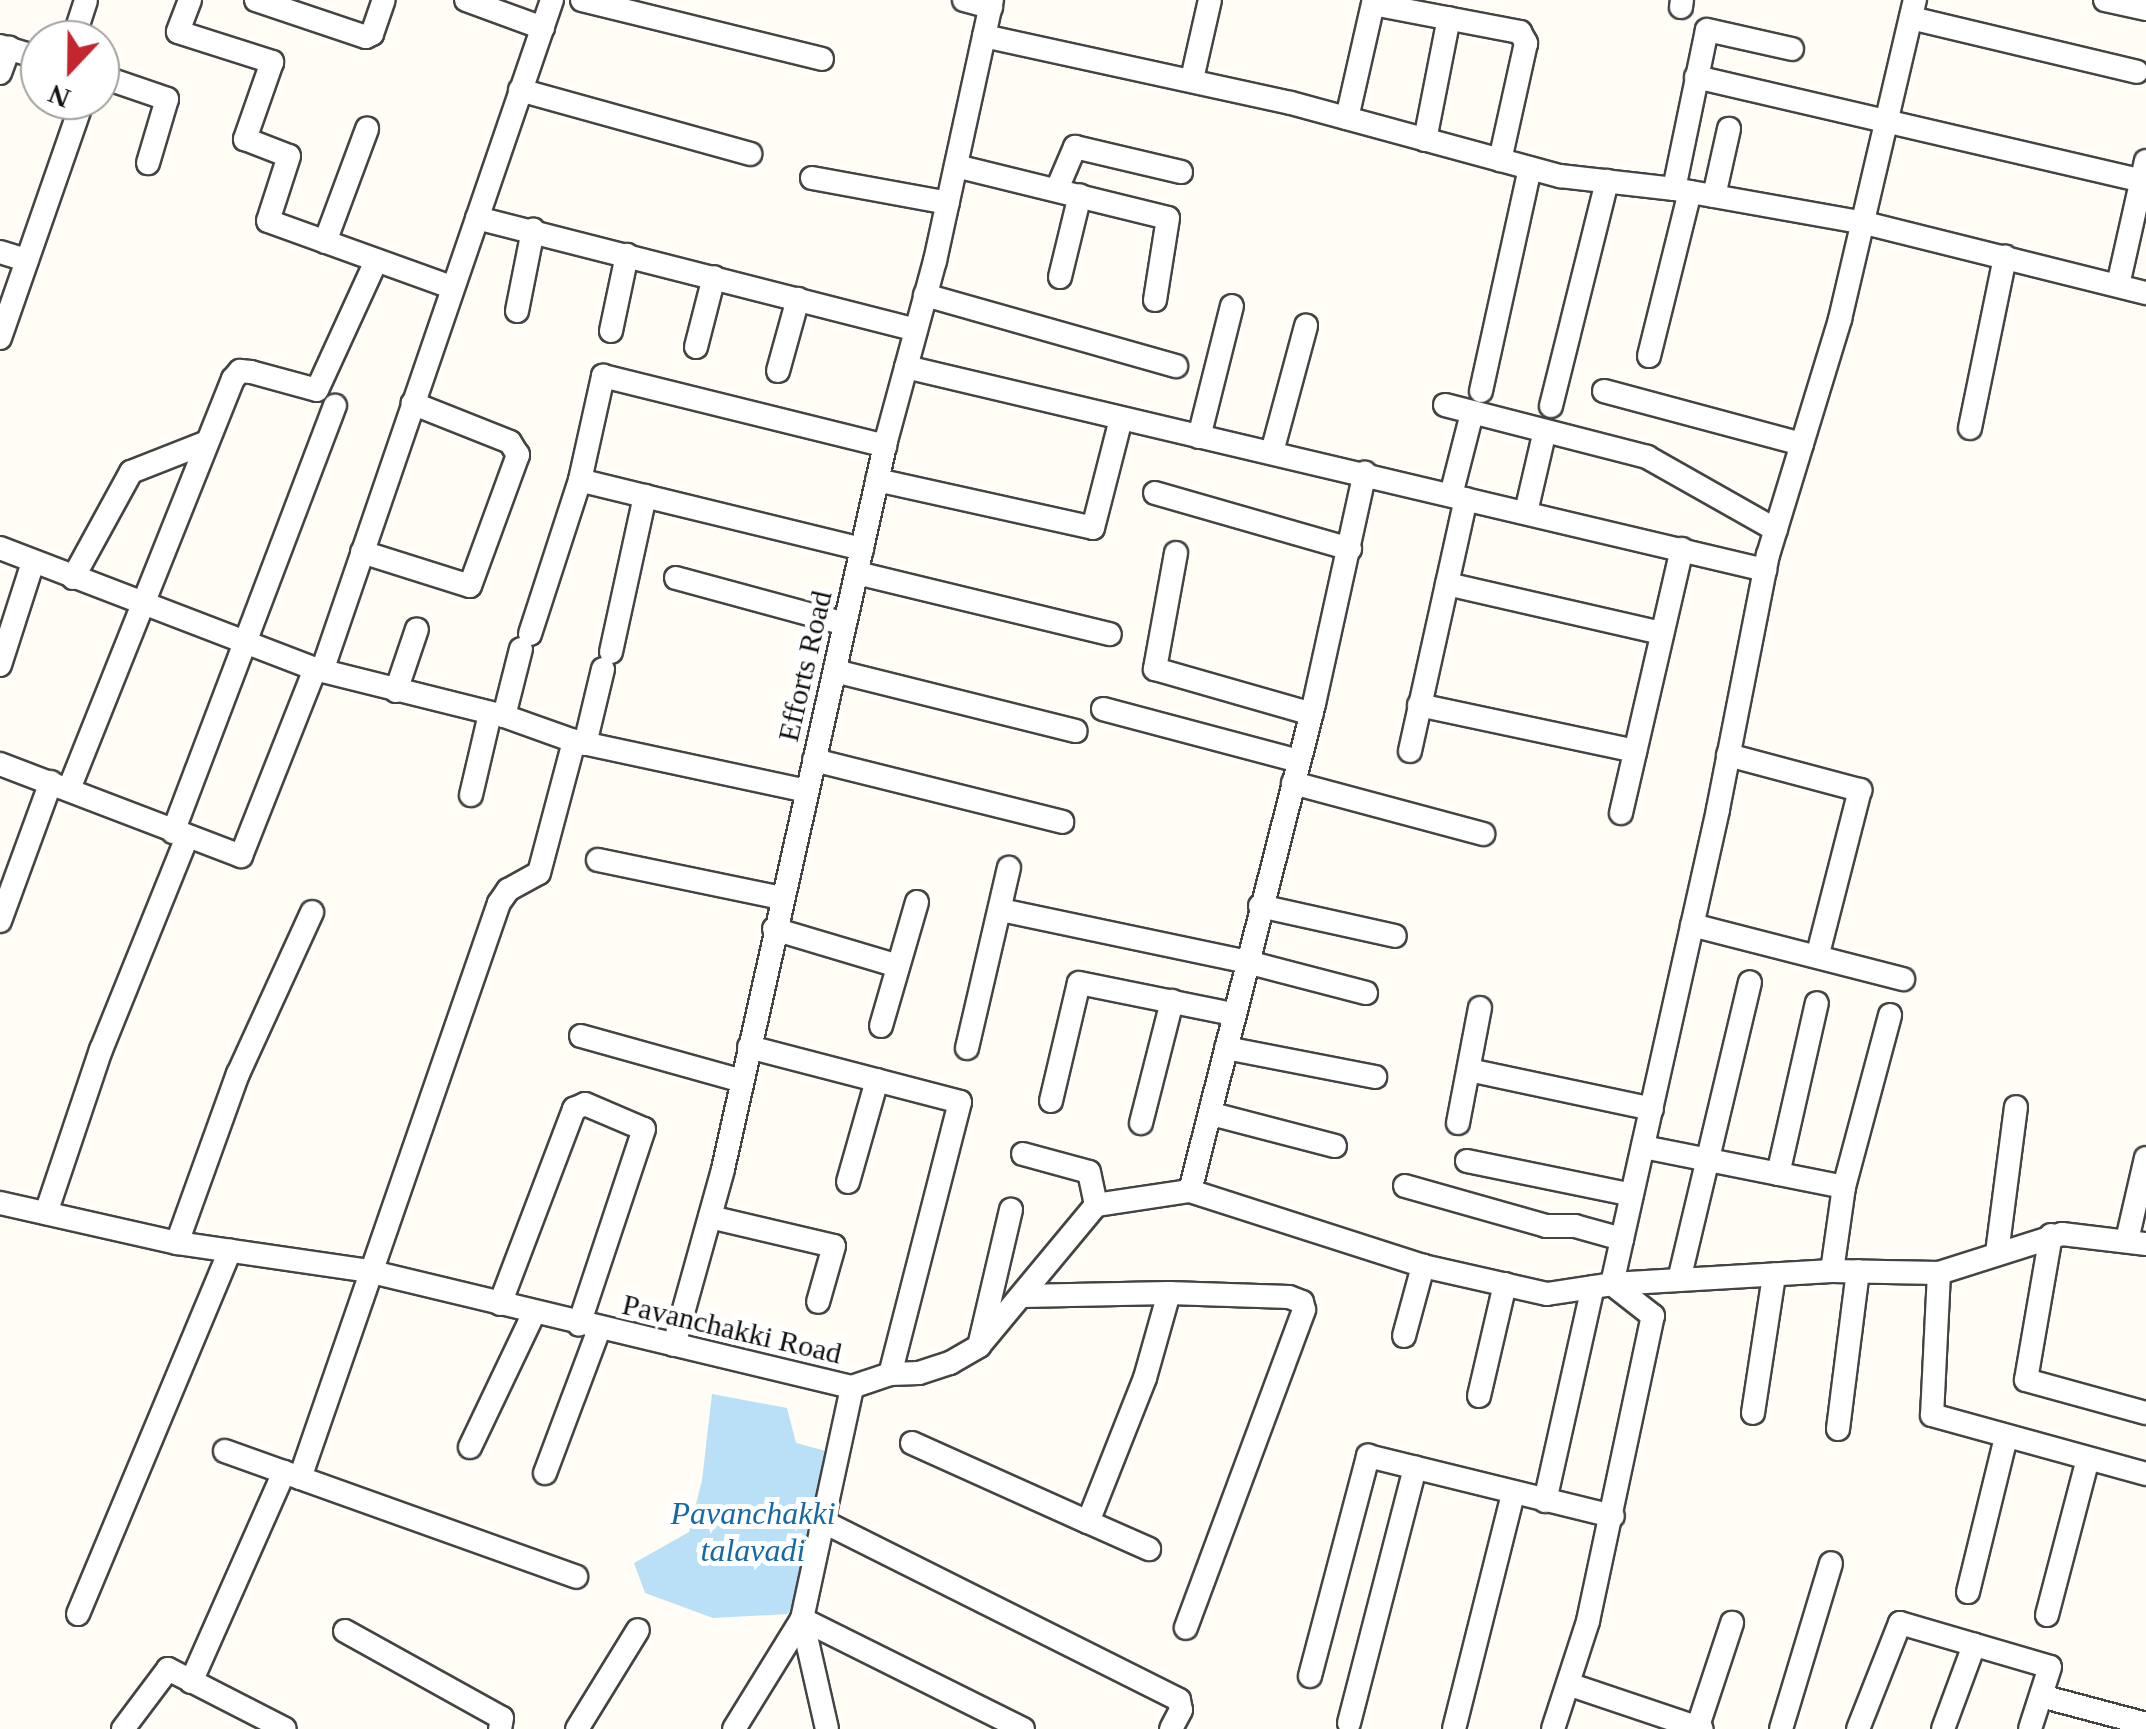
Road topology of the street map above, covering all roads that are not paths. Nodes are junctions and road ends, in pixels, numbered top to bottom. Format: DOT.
graph roads {
  1 [pos="190,0"];
  2 [pos="256,0"];
  3 [pos="384,0"];
  4 [pos="466,0"];
  5 [pos="552,0"];
  6 [pos="582,0"];
  7 [pos="964,0"];
  8 [pos="1210,0"];
  9 [pos="2104,0"];
  10 [pos="992,4"];
  11 [pos="1913,9"];
  12 [pos="2146,9"];
  13 [pos="1449,18"];
  14 [pos="543,28"];
  15 [pos="984,36"];
  16 [pos="4,47"];
  17 [pos="1792,49"];
  18 [pos="822,59"];
  19 [pos="2137,72"];
  20 [pos="0,73"];
  21 [pos="1696,77"];
  22 [pos="1192,80"];
  23 [pos="120,83"];
  24 [pos="520,90"];
  25 [pos="1347,118"];
  26 [pos="75,120"];
  27 [pos="1888,120"];
  28 [pos="1729,128"];
  29 [pos="367,129"];
  30 [pos="1425,140"];
  31 [pos="750,154"];
  32 [pos="1500,160"];
  33 [pos="148,163"];
  34 [pos="956,166"];
  35 [pos="1530,168"];
  36 [pos="2144,171"];
  37 [pos="1181,172"];
  38 [pos="812,178"];
  39 [pos="1606,181"];
  40 [pos="1682,190"];
  41 [pos="1069,192"];
  42 [pos="1714,196"];
  43 [pos="948,203"];
  44 [pos="477,218"];
  45 [pos="1865,222"];
  46 [pos="532,230"];
  47 [pos="325,242"];
  48 [pos="0,252"];
  49 [pos="627,255"];
  50 [pos="2005,257"];
  51 [pos="27,260"];
  52 [pos="376,261"];
  53 [pos="714,277"];
  54 [pos="1060,277"];
  55 [pos="2118,285"];
  56 [pos="451,288"];
  57 [pos="2146,292"];
  58 [pos="925,296"];
  59 [pos="798,299"];
  60 [pos="1155,300"];
  61 [pos="1232,306"];
  62 [pos="517,312"];
  63 [pos="1306,326"];
  64 [pos="916,330"];
  65 [pos="611,331"];
  66 [pos="0,338"];
  67 [pos="696,347"];
  68 [pos="1649,356"];
  69 [pos="1176,366"];
  70 [pos="906,367"];
  71 [pos="778,371"];
  72 [pos="1481,391"];
  73 [pos="1604,391"];
  74 [pos="412,403"];
  75 [pos="1445,405"];
  76 [pos="335,406"];
  77 [pos="1551,406"];
  78 [pos="1121,420"];
  79 [pos="1470,421"];
  80 [pos="1970,428"];
  81 [pos="1199,438"];
  82 [pos="1542,439"];
  83 [pos="207,442"];
  84 [pos="1802,444"];
  85 [pos="885,446"];
  86 [pos="1272,452"];
  87 [pos="1365,473"];
  88 [pos="580,480"];
  89 [pos="877,480"];
  90 [pos="1155,493"];
  91 [pos="645,496"];
  92 [pos="1459,497"];
  93 [pos="1526,512"];
  94 [pos="1776,530"];
  95 [pos="0,548"];
  96 [pos="862,549"];
  97 [pos="1350,549"];
  98 [pos="1682,549"];
  99 [pos="362,552"];
  100 [pos="1176,553"];
  101 [pos="34,562"];
  102 [pos="1765,570"];
  103 [pos="856,573"];
  104 [pos="74,578"];
  105 [pos="676,578"];
  106 [pos="1446,584"];
  107 [pos="140,602"];
  108 [pos="845,624"];
  109 [pos="417,629"];
  110 [pos="1661,632"];
  111 [pos="1110,634"];
  112 [pos="247,646"];
  113 [pos="0,666"];
  114 [pos="319,670"];
  115 [pos="835,671"];
  116 [pos="396,691"];
  117 [pos="1420,705"];
  118 [pos="1103,708"];
  119 [pos="1312,714"];
  120 [pos="497,715"];
  121 [pos="1076,731"];
  122 [pos="580,742"];
  123 [pos="1410,751"];
  124 [pos="1635,752"];
  125 [pos="1728,755"];
  126 [pos="814,760"];
  127 [pos="0,764"];
  128 [pos="1296,772"];
  129 [pos="60,786"];
  130 [pos="807,791"];
  131 [pos="470,795"];
  132 [pos="1622,813"];
  133 [pos="1062,822"];
  134 [pos="180,834"];
  135 [pos="1483,834"];
  136 [pos="598,860"];
  137 [pos="1009,868"];
  138 [pos="782,898"];
  139 [pos="917,902"];
  140 [pos="1260,906"];
  141 [pos="1001,910"];
  142 [pos="312,912"];
  143 [pos="0,921"];
  144 [pos="1692,925"];
  145 [pos="774,929"];
  146 [pos="1395,936"];
  147 [pos="1817,957"];
  148 [pos="1247,962"];
  149 [pos="898,966"];
  150 [pos="1903,979"];
  151 [pos="1750,982"];
  152 [pos="1366,993"];
  153 [pos="1172,1001"];
  154 [pos="1817,1004"];
  155 [pos="1480,1008"];
  156 [pos="1233,1014"];
  157 [pos="1890,1015"];
  158 [pos="881,1026"];
  159 [pos="580,1036"];
  160 [pos="749,1047"];
  161 [pos="966,1048"];
  162 [pos="1226,1048"];
  163 [pos="1469,1070"];
  164 [pos="1375,1078"];
  165 [pos="877,1080"];
  166 [pos="742,1081"];
  167 [pos="1051,1101"];
  168 [pos="2016,1107"];
  169 [pos="1652,1109"];
  170 [pos="1212,1114"];
  171 [pos="1141,1123"];
  172 [pos="1458,1124"];
  173 [pos="1334,1146"];
  174 [pos="1643,1147"];
  175 [pos="1023,1154"];
  176 [pos="2146,1158"];
  177 [pos="1706,1160"];
  178 [pos="1467,1162"];
  179 [pos="1778,1174"];
  180 [pos="848,1182"];
  181 [pos="1406,1186"];
  182 [pos="1844,1187"];
  183 [pos="1190,1191"];
  184 [pos="1632,1194"];
  185 [pos="0,1203"];
  186 [pos="1096,1205"];
  187 [pos="1011,1210"];
  188 [pos="46,1213"];
  189 [pos="710,1217"];
  190 [pos="2051,1236"];
  191 [pos="1622,1239"];
  192 [pos="177,1242"];
  193 [pos="2136,1242"];
  194 [pos="230,1250"];
  195 [pos="1997,1253"];
  196 [pos="1423,1266"];
  197 [pos="1832,1271"];
  198 [pos="1858,1271"];
  199 [pos="368,1272"];
  200 [pos="1939,1273"];
  201 [pos="1774,1275"];
  202 [pos="1679,1280"];
  203 [pos="1506,1284"];
  204 [pos="1602,1286"];
  205 [pos="1169,1293"];
  206 [pos="1022,1296"];
  207 [pos="818,1302"];
  208 [pos="500,1304"];
  209 [pos="534,1313"];
  210 [pos="589,1327"];
  211 [pos="1404,1336"];
  212 [pos="674,1345"];
  213 [pos="979,1346"];
  214 [pos="890,1374"];
  215 [pos="852,1387"];
  216 [pos="1479,1396"];
  217 [pos="1752,1413"];
  218 [pos="2146,1413"];
  219 [pos="1838,1430"];
  220 [pos="2006,1437"];
  221 [pos="912,1443"];
  222 [pos="470,1446"];
  223 [pos="226,1451"];
  224 [pos="2088,1459"];
  225 [pos="1415,1466"];
  226 [pos="545,1472"];
  227 [pos="2146,1474"];
  228 [pos="292,1475"];
  229 [pos="1513,1494"];
  230 [pos="1546,1502"];
  231 [pos="1613,1516"];
  232 [pos="824,1522"];
  233 [pos="1088,1522"];
  234 [pos="1150,1549"];
  235 [pos="1831,1563"];
  236 [pos="576,1577"];
  237 [pos="1968,1592"];
  238 [pos="78,1614"];
  239 [pos="2047,1616"];
  240 [pos="802,1619"];
  241 [pos="1732,1623"];
  242 [pos="1186,1628"];
  243 [pos="638,1630"];
  244 [pos="345,1631"];
  245 [pos="1974,1645"];
  246 [pos="1310,1676"];
  247 [pos="191,1682"];
  248 [pos="1568,1684"];
  249 [pos="2040,1696"];
  250 [pos="1629,1704"];
  251 [pos="820,1722"];
  252 [pos="1349,1723"];
  253 [pos="2146,1724"];
  254 [pos="1019,1728"];
  255 [pos="123,1729"];
  256 [pos="285,1729"];
  257 [pos="500,1729"];
  258 [pos="577,1729"];
  259 [pos="734,1729"];
  260 [pos="1171,1729"];
  261 [pos="1454,1729"];
  262 [pos="1554,1729"];
  263 [pos="1621,1729"];
  264 [pos="1698,1729"];
  265 [pos="1780,1729"];
  266 [pos="1858,1729"];
  267 [pos="1944,1729"];
  268 [pos="2030,1729"];
  1 -- 47 [label="street"];
  2 -- 3 [label="street"];
  4 -- 14 [label="street"];
  5 -- 14 [label="street"];
  6 -- 18 [label="street"];
  7 -- 10 [label="street"];
  8 -- 22 [label="street"];
  9 -- 12 [label="street"];
  10 -- 15 [label="street, Efforts Road"];
  11 -- 19 [label="street"];
  11 -- 27 [label="street"];
  13 -- 25 [label="street"];
  13 -- 30 [label="street"];
  13 -- 32 [label="street"];
  14 -- 24 [label="street"];
  15 -- 22 [label="street"];
  15 -- 34 [label="street, Efforts Road"];
  16 -- 20 [label="street"];
  17 -- 21 [label="street"];
  21 -- 27 [label="street"];
  21 -- 40 [label="street"];
  22 -- 25 [label="street"];
  23 -- 33 [label="street"];
  24 -- 31 [label="street"];
  24 -- 44 [label="street"];
  25 -- 30 [label="street"];
  26 -- 51 [label="street"];
  27 -- 36 [label="street"];
  27 -- 45 [label="street"];
  28 -- 42 [label="street"];
  29 -- 47 [label="street"];
  30 -- 32 [label="street"];
  32 -- 35 [label="street"];
  34 -- 41 [label="street"];
  34 -- 43 [label="street, Efforts Road"];
  35 -- 39 [label="street"];
  35 -- 72 [label="street"];
  36 -- 55 [label="street"];
  37 -- 41 [label="street"];
  38 -- 43 [label="street"];
  39 -- 40 [label="street"];
  39 -- 77 [label="street"];
  40 -- 42 [label="street"];
  40 -- 68 [label="street"];
  41 -- 54 [label="street"];
  41 -- 60 [label="street"];
  42 -- 45 [label="street"];
  43 -- 58 [label="street, Efforts Road"];
  44 -- 46 [label="street"];
  44 -- 56 [label="street"];
  45 -- 50 [label="street"];
  45 -- 84 [label="street"];
  46 -- 49 [label="street"];
  46 -- 62 [label="street"];
  47 -- 52 [label="street"];
  48 -- 51 [label="street"];
  49 -- 53 [label="street"];
  49 -- 65 [label="street"];
  50 -- 55 [label="street"];
  50 -- 80 [label="street"];
  51 -- 66 [label="street"];
  52 -- 56 [label="street"];
  52 -- 83 [label="street"];
  53 -- 59 [label="street"];
  53 -- 67 [label="street"];
  55 -- 57 [label="street"];
  56 -- 74 [label="street"];
  58 -- 64 [label="street, Efforts Road"];
  58 -- 69 [label="street"];
  59 -- 64 [label="street"];
  59 -- 71 [label="street"];
  61 -- 81 [label="street"];
  63 -- 86 [label="street"];
  64 -- 70 [label="street, Efforts Road"];
  70 -- 78 [label="street"];
  70 -- 85 [label="street, Efforts Road"];
  73 -- 84 [label="street"];
  74 -- 99 [label="street"];
  74 -- 99 [label="street"];
  75 -- 94 [label="street"];
  76 -- 112 [label="street"];
  78 -- 81 [label="street"];
  78 -- 89 [label="street"];
  79 -- 92 [label="street"];
  81 -- 86 [label="street"];
  82 -- 93 [label="street"];
  83 -- 104 [label="street"];
  83 -- 107 [label="street"];
  84 -- 94 [label="street"];
  85 -- 88 [label="street"];
  85 -- 89 [label="street, Efforts Road"];
  86 -- 87 [label="street"];
  87 -- 92 [label="street"];
  87 -- 97 [label="street"];
  88 -- 91 [label="street"];
  88 -- 120 [label="street"];
  89 -- 96 [label="street, Efforts Road"];
  90 -- 97 [label="street"];
  91 -- 96 [label="street"];
  91 -- 122 [label="street"];
  92 -- 93 [label="street"];
  92 -- 106 [label="street"];
  93 -- 98 [label="street"];
  94 -- 102 [label="street"];
  95 -- 101 [label="street"];
  96 -- 103 [label="street, Efforts Road"];
  97 -- 119 [label="street"];
  98 -- 102 [label="street"];
  98 -- 110 [label="street"];
  99 -- 114 [label="street"];
  100 -- 119 [label="street"];
  101 -- 104 [label="street"];
  101 -- 113 [label="street"];
  102 -- 125 [label="street"];
  103 -- 108 [label="street, Efforts Road"];
  103 -- 111 [label="street"];
  104 -- 107 [label="street"];
  105 -- 108 [label="street"];
  106 -- 110 [label="street"];
  106 -- 117 [label="street"];
  107 -- 112 [label="street"];
  107 -- 129 [label="street"];
  108 -- 115 [label="street, Efforts Road"];
  109 -- 116 [label="street"];
  110 -- 124 [label="street"];
  112 -- 114 [label="street"];
  112 -- 134 [label="street"];
  114 -- 116 [label="street"];
  114 -- 134 [label="street"];
  115 -- 121 [label="street"];
  115 -- 126 [label="street, Efforts Road"];
  116 -- 120 [label="street"];
  117 -- 123 [label="street"];
  117 -- 124 [label="street"];
  118 -- 128 [label="street"];
  119 -- 128 [label="street"];
  120 -- 122 [label="street"];
  120 -- 131 [label="street"];
  122 -- 130 [label="street"];
  122 -- 199 [label="street"];
  124 -- 132 [label="street"];
  125 -- 144 [label="street"];
  125 -- 147 [label="street"];
  126 -- 130 [label="street, Efforts Road"];
  126 -- 133 [label="street"];
  127 -- 129 [label="street"];
  128 -- 135 [label="street"];
  128 -- 140 [label="street"];
  129 -- 134 [label="street"];
  129 -- 143 [label="street"];
  130 -- 138 [label="street, Efforts Road"];
  134 -- 188 [label="street"];
  136 -- 138 [label="street"];
  137 -- 141 [label="street"];
  138 -- 145 [label="street, Efforts Road"];
  139 -- 149 [label="street"];
  140 -- 146 [label="street"];
  140 -- 148 [label="street"];
  141 -- 148 [label="street"];
  141 -- 161 [label="street"];
  142 -- 192 [label="street"];
  144 -- 147 [label="street"];
  144 -- 169 [label="street"];
  145 -- 149 [label="street"];
  145 -- 160 [label="street, Efforts Road"];
  147 -- 150 [label="street"];
  148 -- 152 [label="street"];
  148 -- 156 [label="street"];
  149 -- 158 [label="street"];
  151 -- 177 [label="street"];
  153 -- 156 [label="street"];
  153 -- 167 [label="street"];
  153 -- 171 [label="street"];
  154 -- 179 [label="street"];
  155 -- 163 [label="street"];
  156 -- 162 [label="street"];
  157 -- 182 [label="street"];
  159 -- 166 [label="street"];
  160 -- 165 [label="street"];
  160 -- 166 [label="street, Efforts Road"];
  162 -- 164 [label="street"];
  162 -- 170 [label="street"];
  163 -- 169 [label="street"];
  163 -- 172 [label="street"];
  165 -- 180 [label="street"];
  165 -- 214 [label="street"];
  166 -- 189 [label="street, Efforts Road"];
  168 -- 195 [label="street"];
  169 -- 174 [label="street"];
  170 -- 173 [label="street"];
  170 -- 183 [label="street"];
  174 -- 177 [label="street"];
  174 -- 184 [label="street"];
  175 -- 186 [label="street"];
  176 -- 193 [label="street"];
  177 -- 179 [label="street"];
  177 -- 202 [label="street"];
  178 -- 184 [label="street"];
  179 -- 182 [label="street"];
  181 -- 191 [label="street"];
  182 -- 197 [label="street"];
  183 -- 186 [label="street"];
  183 -- 196 [label="street"];
  184 -- 191 [label="street"];
  185 -- 188 [label="street, Pavanchakki Road"];
  186 -- 206 [label="street, Pavanchakki Road"];
  187 -- 213 [label="street"];
  188 -- 192 [label="street, Pavanchakki Road"];
  189 -- 207 [label="street"];
  189 -- 212 [label="street, Efforts Road"];
  190 -- 193 [label="street"];
  190 -- 195 [label="street"];
  190 -- 218 [label="street"];
  191 -- 204 [label="street"];
  192 -- 194 [label="street, Pavanchakki Road"];
  194 -- 199 [label="street, Pavanchakki Road"];
  194 -- 238 [label="street"];
  195 -- 200 [label="street"];
  196 -- 203 [label="street"];
  196 -- 211 [label="street"];
  197 -- 198 [label="street"];
  197 -- 201 [label="street"];
  198 -- 200 [label="street"];
  198 -- 219 [label="street"];
  199 -- 208 [label="street, Pavanchakki Road"];
  199 -- 228 [label="street"];
  200 -- 220 [label="street"];
  201 -- 202 [label="street"];
  201 -- 217 [label="street"];
  202 -- 204 [label="street"];
  203 -- 204 [label="street"];
  203 -- 216 [label="street"];
  204 -- 230 [label="street"];
  204 -- 231 [label="street"];
  205 -- 206 [label="street"];
  205 -- 233 [label="street"];
  205 -- 242 [label="street"];
  206 -- 213 [label="street, Pavanchakki Road"];
  208 -- 209 [label="street, Pavanchakki Road"];
  208 -- 210 [label="street"];
  209 -- 210 [label="street, Pavanchakki Road"];
  209 -- 222 [label="street"];
  210 -- 212 [label="street, Pavanchakki Road"];
  210 -- 226 [label="street"];
  212 -- 215 [label="street, Pavanchakki Road"];
  213 -- 214 [label="street, Pavanchakki Road"];
  214 -- 215 [label="street, Pavanchakki Road"];
  215 -- 232 [label="street"];
  220 -- 224 [label="street"];
  220 -- 237 [label="street"];
  221 -- 233 [label="street"];
  223 -- 228 [label="street"];
  224 -- 227 [label="street"];
  224 -- 239 [label="street"];
  225 -- 229 [label="street"];
  225 -- 246 [label="street"];
  225 -- 252 [label="street"];
  228 -- 236 [label="street"];
  228 -- 247 [label="street"];
  229 -- 230 [label="street"];
  229 -- 261 [label="street"];
  230 -- 231 [label="street"];
  231 -- 248 [label="street"];
  232 -- 240 [label="street"];
  232 -- 260 [label="street"];
  233 -- 234 [label="street"];
  235 -- 265 [label="street"];
  240 -- 251 [label="street"];
  240 -- 254 [label="street"];
  240 -- 259 [label="street"];
  241 -- 264 [label="street"];
  243 -- 258 [label="street"];
  244 -- 257 [label="street"];
  245 -- 249 [label="street"];
  245 -- 266 [label="street"];
  245 -- 267 [label="street"];
  247 -- 255 [label="street"];
  247 -- 256 [label="street"];
  248 -- 250 [label="street"];
  248 -- 262 [label="street"];
  249 -- 253 [label="street"];
  249 -- 268 [label="street"];
  250 -- 263 [label="street"];
  250 -- 264 [label="street"];
}
